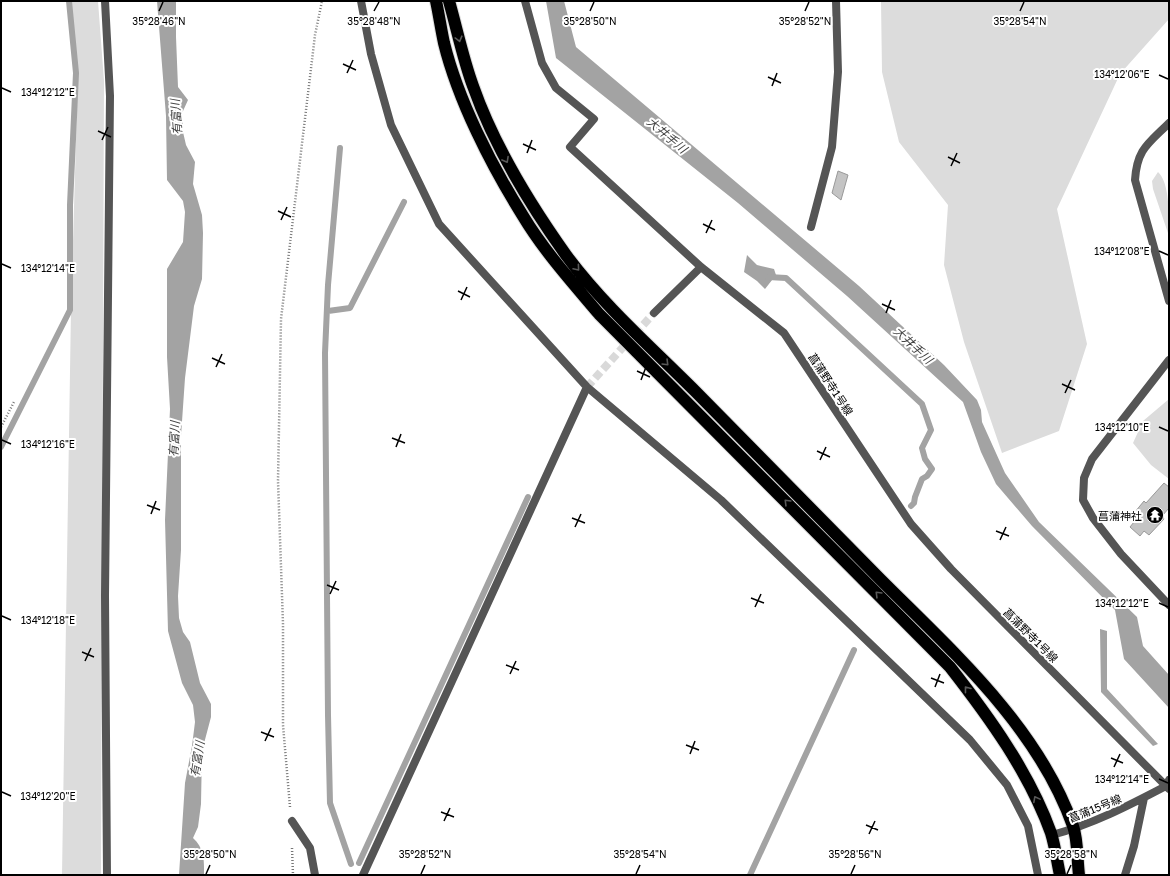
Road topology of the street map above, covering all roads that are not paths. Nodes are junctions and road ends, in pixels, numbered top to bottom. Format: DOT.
graph roads {
  1 [pos="105,1"];
  2 [pos="361,1"];
  3 [pos="436,1"];
  4 [pos="449,1"];
  5 [pos="525,1"];
  6 [pos="836,1"];
  7 [pos="1169,123"];
  8 [pos="811,227"];
  9 [pos="701,267"];
  10 [pos="1169,300"];
  11 [pos="654,312"];
  12 [pos="1169,360"];
  13 [pos="587,387"];
  14 [pos="1169,605"];
  15 [pos="1168,785"];
  16 [pos="1144,798"];
  17 [pos="292,821"];
  18 [pos="1074,829"];
  19 [pos="1052,835"];
  20 [pos="107,875"];
  21 [pos="315,875"];
  22 [pos="363,875"];
  23 [pos="1038,875"];
  24 [pos="1060,875"];
  25 [pos="1079,875"];
  26 [pos="1125,875"];
  1 -- 20 [label="street"];
  2 -- 13 [label="street"];
  19 -- 3 [label="highway, one-way"];
  4 -- 18 [label="highway, one-way"];
  5 -- 9 [label="street, 菖蒲野寺1号線"];
  6 -- 8 [label="street"];
  7 -- 10 [label="street"];
  9 -- 11 [label="street"];
  9 -- 15 [label="street, 菖蒲野寺1号線"];
  12 -- 14 [label="street"];
  13 -- 22 [label="street"];
  13 -- 23 [label="street"];
  15 -- 16 [label="street, 菖蒲15号線"];
  16 -- 18 [label="street, 菖蒲15号線"];
  16 -- 26 [label="street"];
  17 -- 21 [label="street"];
  18 -- 19 [label="street, 菖蒲15号線"];
  18 -- 25 [label="highway"];
  19 -- 24 [label="highway"];
}
